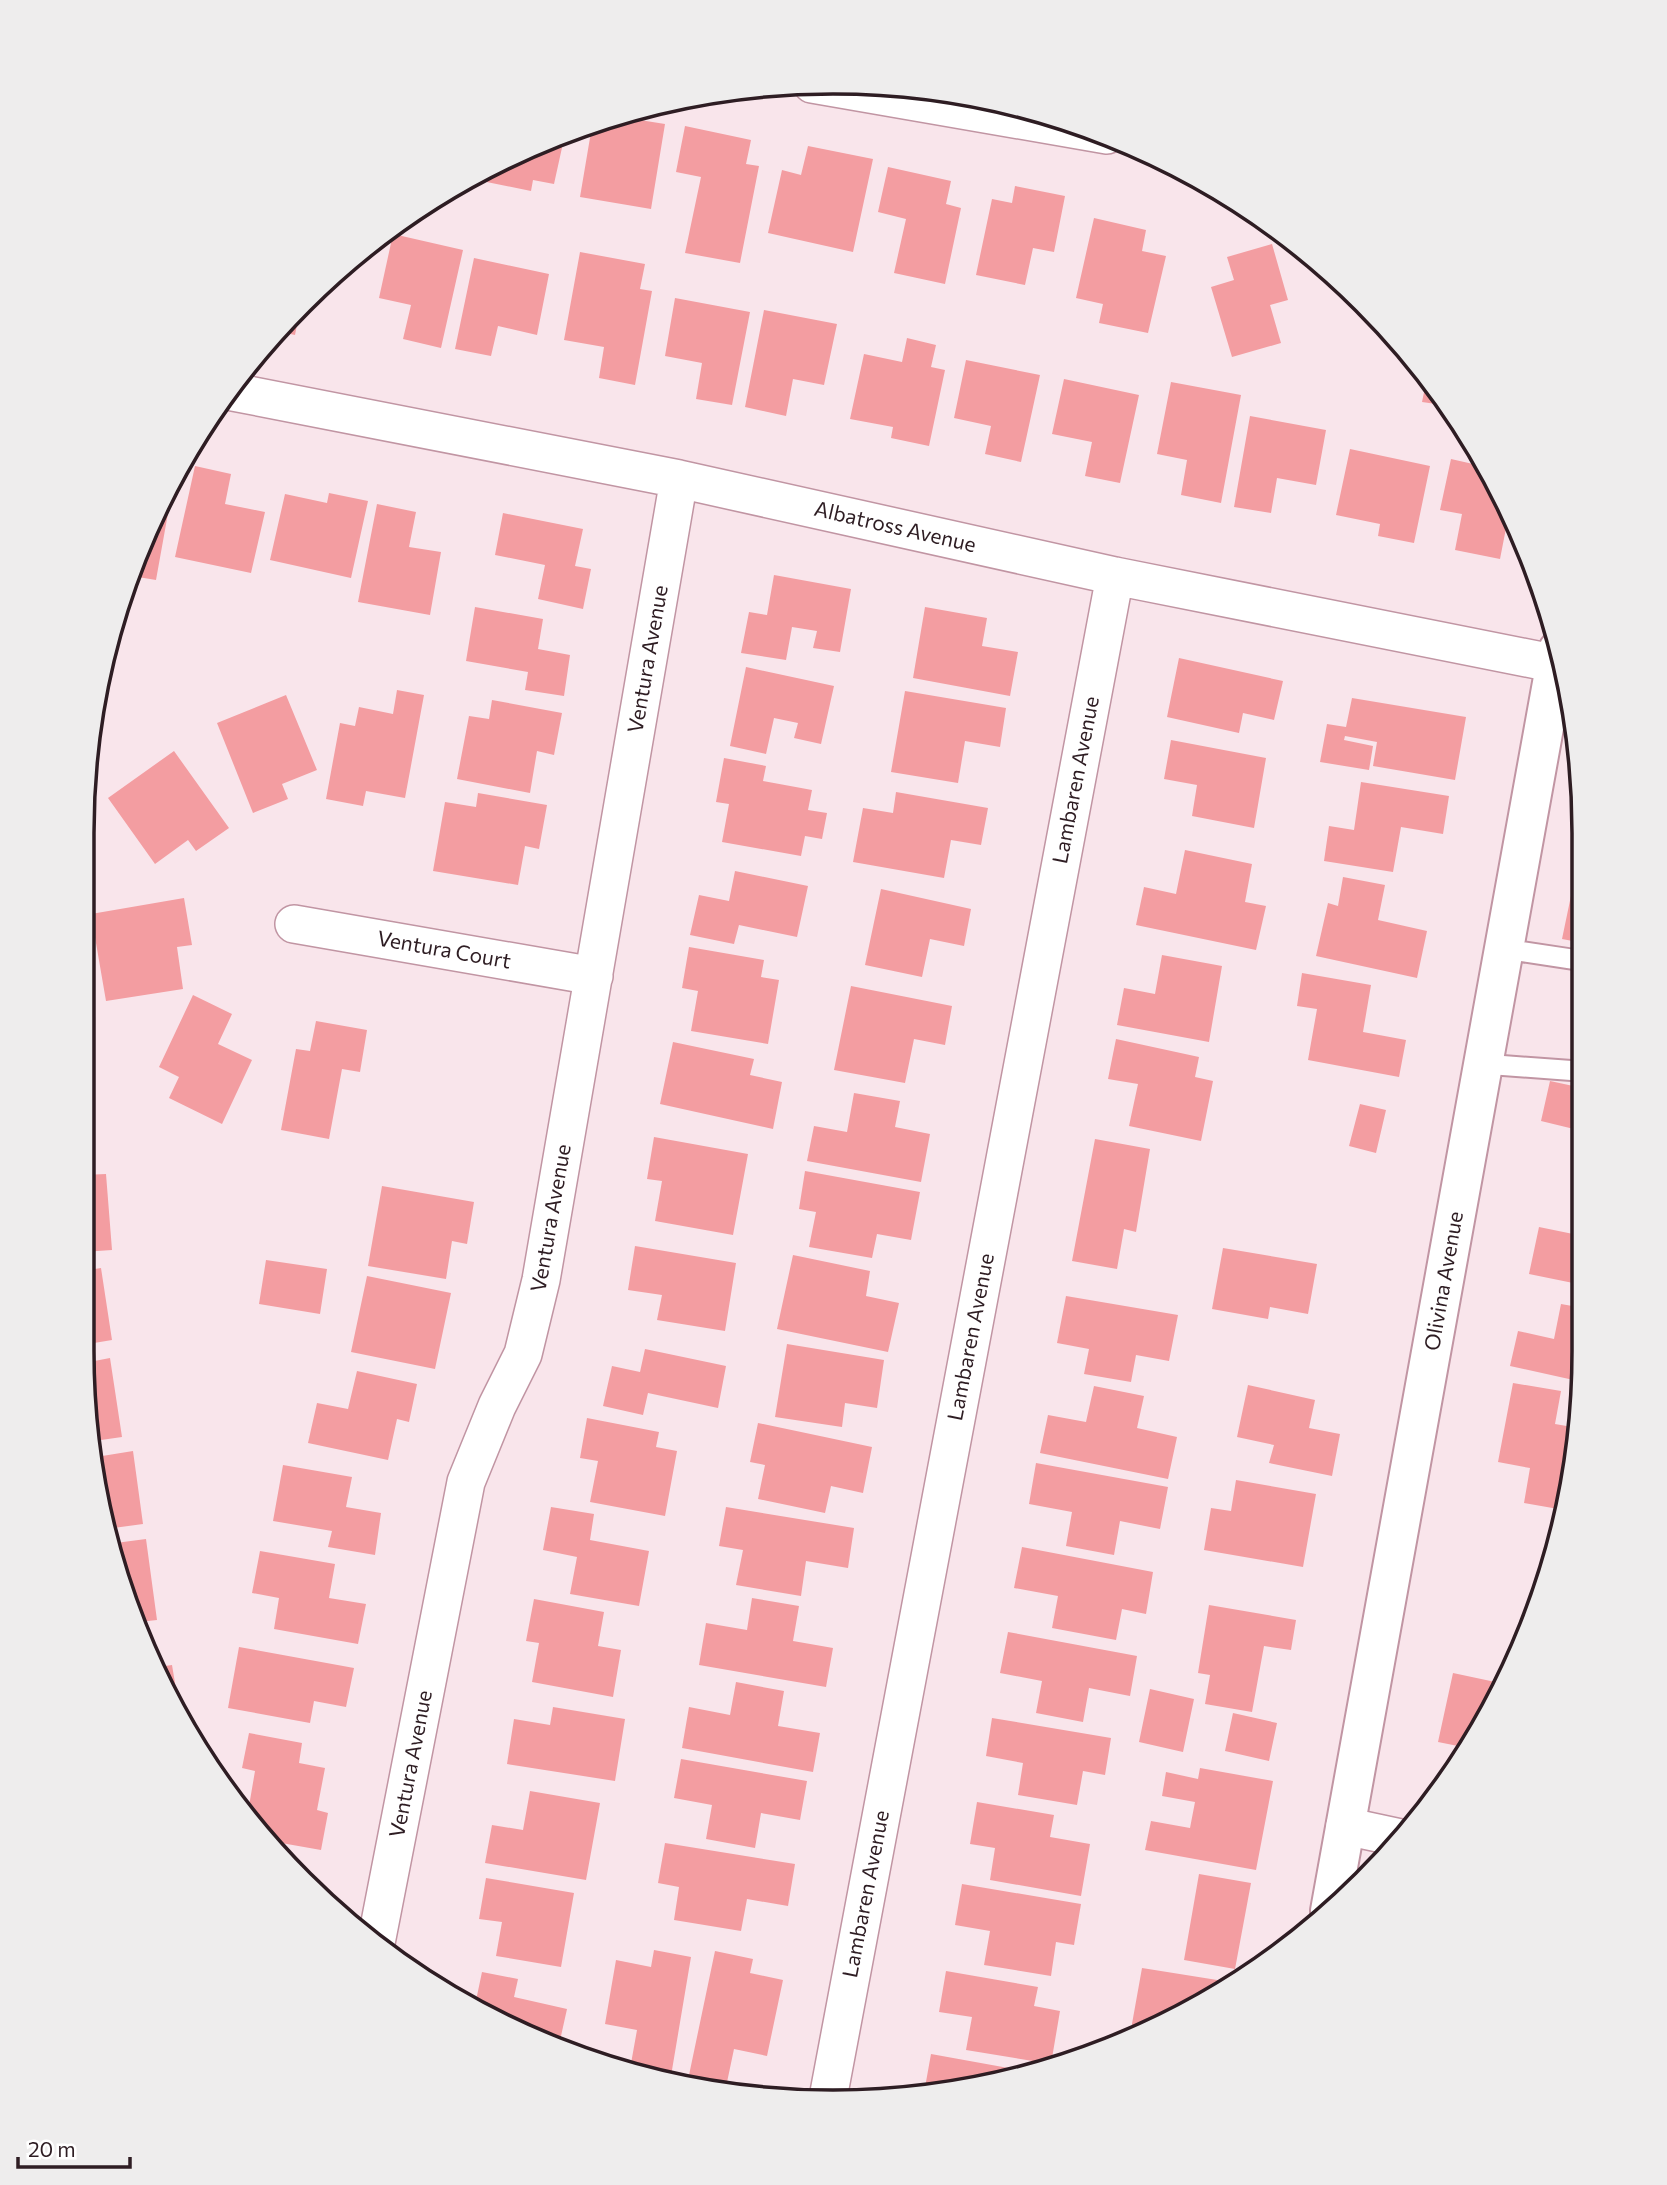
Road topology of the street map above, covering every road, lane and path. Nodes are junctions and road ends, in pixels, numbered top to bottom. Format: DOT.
graph roads {
  1 [pos="881,96"];
  2 [pos="1031,122"];
  3 [pos="240,393"];
  4 [pos="679,479"];
  5 [pos="1115,576"];
  6 [pos="1551,658"];
  7 [pos="1556,678"];
  8 [pos="294,924"];
  9 [pos="1504,949"];
  10 [pos="1572,959"];
  11 [pos="594,976"];
  12 [pos="1483,1064"];
  13 [pos="1572,1071"];
  14 [pos="1345,1826"];
  15 [pos="1391,1836"];
  16 [pos="1333,1896"];
  17 [pos="378,1933"];
  18 [pos="830,2090"];
  1 -- 2 [label="street"];
  3 -- 4 [label="street, Albatross Avenue"];
  4 -- 5 [label="street, Albatross Avenue"];
  4 -- 11 [label="street, Ventura Avenue"];
  5 -- 6 [label="street, Albatross Avenue"];
  5 -- 18 [label="street, Lambaren Avenue"];
  7 -- 9 [label="street, Olivina Avenue"];
  8 -- 11 [label="street, Ventura Court"];
  9 -- 10 [label="lane"];
  9 -- 12 [label="street, Olivina Avenue"];
  11 -- 17 [label="street, Ventura Avenue"];
  12 -- 13 [label="lane"];
  12 -- 14 [label="street, Olivina Avenue"];
  14 -- 15 [label="street"];
  14 -- 16 [label="street, Olivina Avenue"];
}
